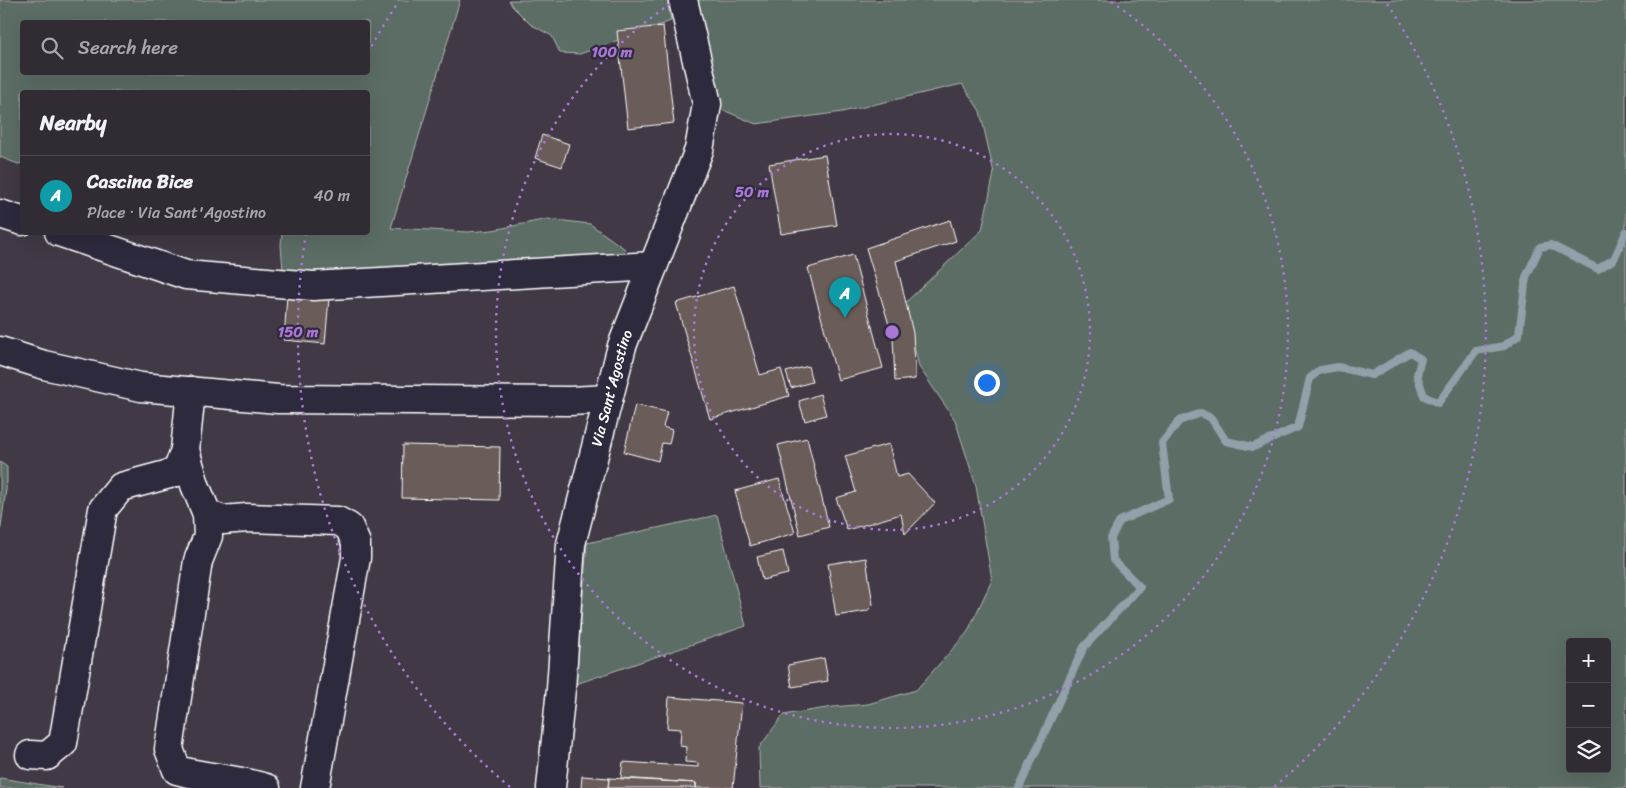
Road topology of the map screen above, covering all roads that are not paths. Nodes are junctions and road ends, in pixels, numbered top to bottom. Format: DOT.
graph roads {
  1 [pos="683,0"];
  2 [pos="0,214"];
  3 [pos="20,220"];
  4 [pos="68,235"];
  5 [pos="653,266"];
  6 [pos="0,351"];
  7 [pos="191,391"];
  8 [pos="608,399"];
  9 [pos="184,450"];
  10 [pos="207,514"];
  11 [pos="30,755"];
  12 [pos="266,788"];
  13 [pos="315,788"];
  14 [pos="552,788"];
  1 -- 5 [label="street, Via Sant'Agostino"];
  2 -- 3 [label="street"];
  4 -- 5 [label="street"];
  5 -- 8 [label="street, Via Sant'Agostino"];
  6 -- 7 [label="street"];
  7 -- 8 [label="street"];
  7 -- 9 [label="street"];
  8 -- 14 [label="street, Via Sant'Agostino"];
  9 -- 10 [label="street"];
  9 -- 11 [label="street"];
  10 -- 12 [label="street"];
  10 -- 13 [label="street"];
}
